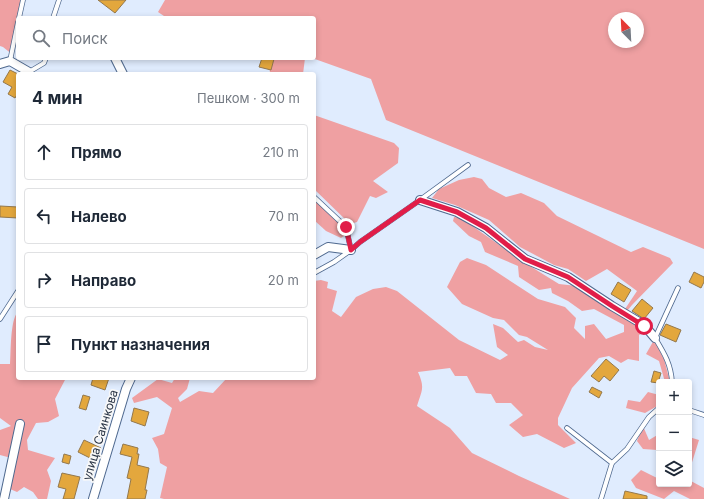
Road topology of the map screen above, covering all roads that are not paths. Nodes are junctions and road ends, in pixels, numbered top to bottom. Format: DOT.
graph roads {
  1 [pos="23,0"];
  2 [pos="59,0"];
  3 [pos="19,16"];
  4 [pos="54,16"];
  5 [pos="16,32"];
  6 [pos="45,60"];
  7 [pos="116,60"];
  8 [pos="10,61"];
  9 [pos="0,64"];
  10 [pos="27,72"];
  11 [pos="30,72"];
  12 [pos="122,72"];
  13 [pos="468,165"];
  14 [pos="316,199"];
  15 [pos="420,200"];
  16 [pos="351,250"];
  17 [pos="316,254"];
  18 [pos="316,271"];
  19 [pos="678,288"];
  20 [pos="16,294"];
  21 [pos="0,319"];
  22 [pos="655,338"];
  23 [pos="672,379"];
  24 [pos="130,380"];
  25 [pos="656,411"];
  26 [pos="692,411"];
  27 [pos="704,415"];
  28 [pos="20,424"];
  29 [pos="567,428"];
  30 [pos="612,463"];
  31 [pos="4,499"];
  32 [pos="94,499"];
  33 [pos="601,499"];
  1 -- 3 [label="lane"];
  2 -- 4 [label="lane"];
  5 -- 8 [label="lane"];
  6 -- 11 [label="lane"];
  7 -- 12 [label="street"];
  8 -- 9 [label="street"];
  8 -- 10 [label="street"];
  13 -- 15 [label="lane"];
  14 -- 16 [label="lane"];
  15 -- 16 [label="lane"];
  15 -- 22 [label="street"];
  16 -- 17 [label="street"];
  16 -- 18 [label="lane"];
  19 -- 22 [label="lane"];
  20 -- 21 [label="lane"];
  22 -- 23 [label="lane"];
  24 -- 32 [label="street, улица Саинкова"];
  25 -- 30 [label="lane"];
  26 -- 27 [label="lane"];
  28 -- 31 [label="street"];
  29 -- 30 [label="lane"];
  30 -- 33 [label="lane"];
}
